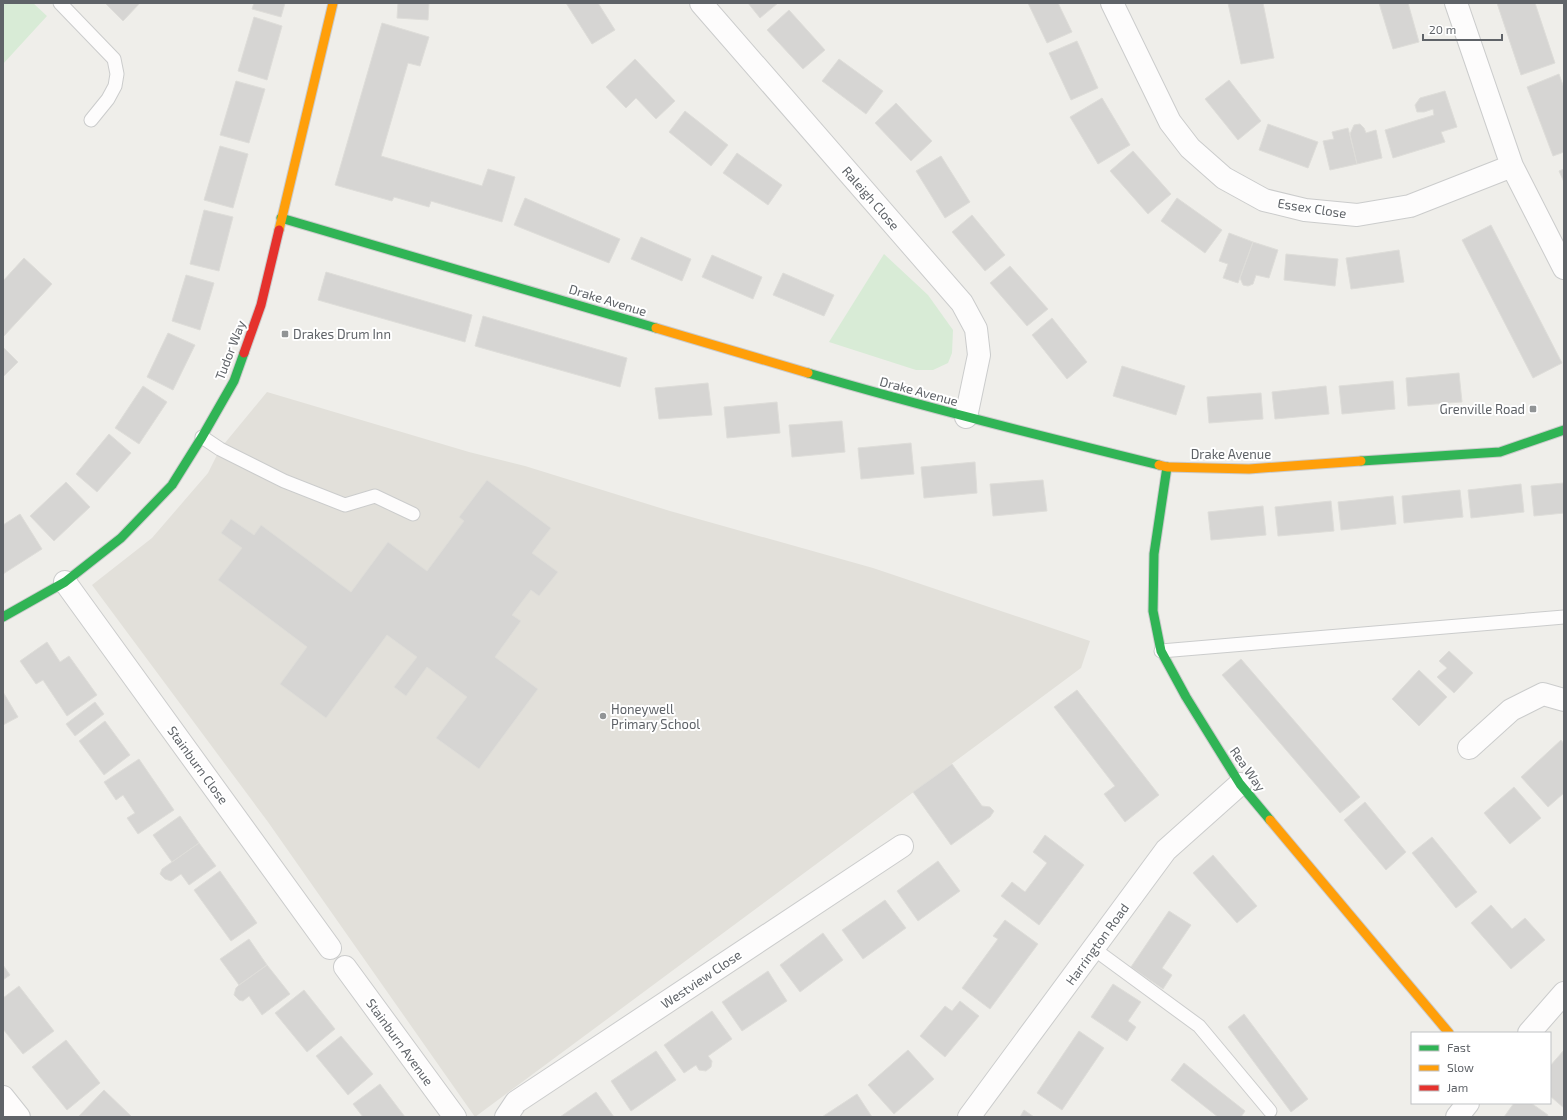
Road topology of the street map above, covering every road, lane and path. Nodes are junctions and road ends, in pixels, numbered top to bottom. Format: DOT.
graph roads {
  1 [pos="60,3"];
  2 [pos="333,3"];
  3 [pos="701,3"];
  4 [pos="1112,3"];
  5 [pos="1456,3"];
  6 [pos="91,120"];
  7 [pos="1512,166"];
  8 [pos="281,218"];
  9 [pos="1564,268"];
  10 [pos="966,417"];
  11 [pos="1564,430"];
  12 [pos="202,437"];
  13 [pos="1167,467"];
  14 [pos="413,514"];
  15 [pos="65,582"];
  16 [pos="3,617"];
  17 [pos="1564,617"];
  18 [pos="1161,652"];
  19 [pos="1564,700"];
  20 [pos="1469,748"];
  21 [pos="1240,784"];
  22 [pos="902,846"];
  23 [pos="330,948"];
  24 [pos="1094,949"];
  25 [pos="345,967"];
  26 [pos="1564,993"];
  27 [pos="1448,1032"];
  28 [pos="1530,1032"];
  29 [pos="3,1097"];
  30 [pos="1467,1104"];
  31 [pos="1270,1111"];
  32 [pos="19,1117"];
  33 [pos="455,1117"];
  34 [pos="506,1117"];
  35 [pos="969,1117"];
  36 [pos="1457,1117"];
  1 -- 6 [label="lane"];
  2 -- 8 [label="street, Tudor Way"];
  3 -- 10 [label="street, Raleigh Close"];
  4 -- 7 [label="street, Essex Close"];
  5 -- 7 [label="street"];
  7 -- 9 [label="street"];
  8 -- 10 [label="street, Drake Avenue"];
  8 -- 12 [label="street, Tudor Way"];
  10 -- 13 [label="street, Drake Avenue"];
  11 -- 13 [label="street, Drake Avenue"];
  12 -- 14 [label="lane"];
  12 -- 15 [label="street, Tudor Way"];
  13 -- 18 [label="street, Rea Way"];
  15 -- 16 [label="street, Tudor Way"];
  15 -- 23 [label="street, Stainburn Close"];
  17 -- 18 [label="lane"];
  18 -- 21 [label="street, Rea Way"];
  19 -- 20 [label="street"];
  21 -- 24 [label="street, Harrington Road"];
  21 -- 27 [label="street, Rea Way"];
  22 -- 34 [label="street, Westview Close"];
  24 -- 31 [label="lane"];
  24 -- 35 [label="street, Harrington Road"];
  25 -- 33 [label="street, Stainburn Avenue"];
  26 -- 28 [label="street"];
  29 -- 32 [label="street"];
  30 -- 36 [label="street"];
}
